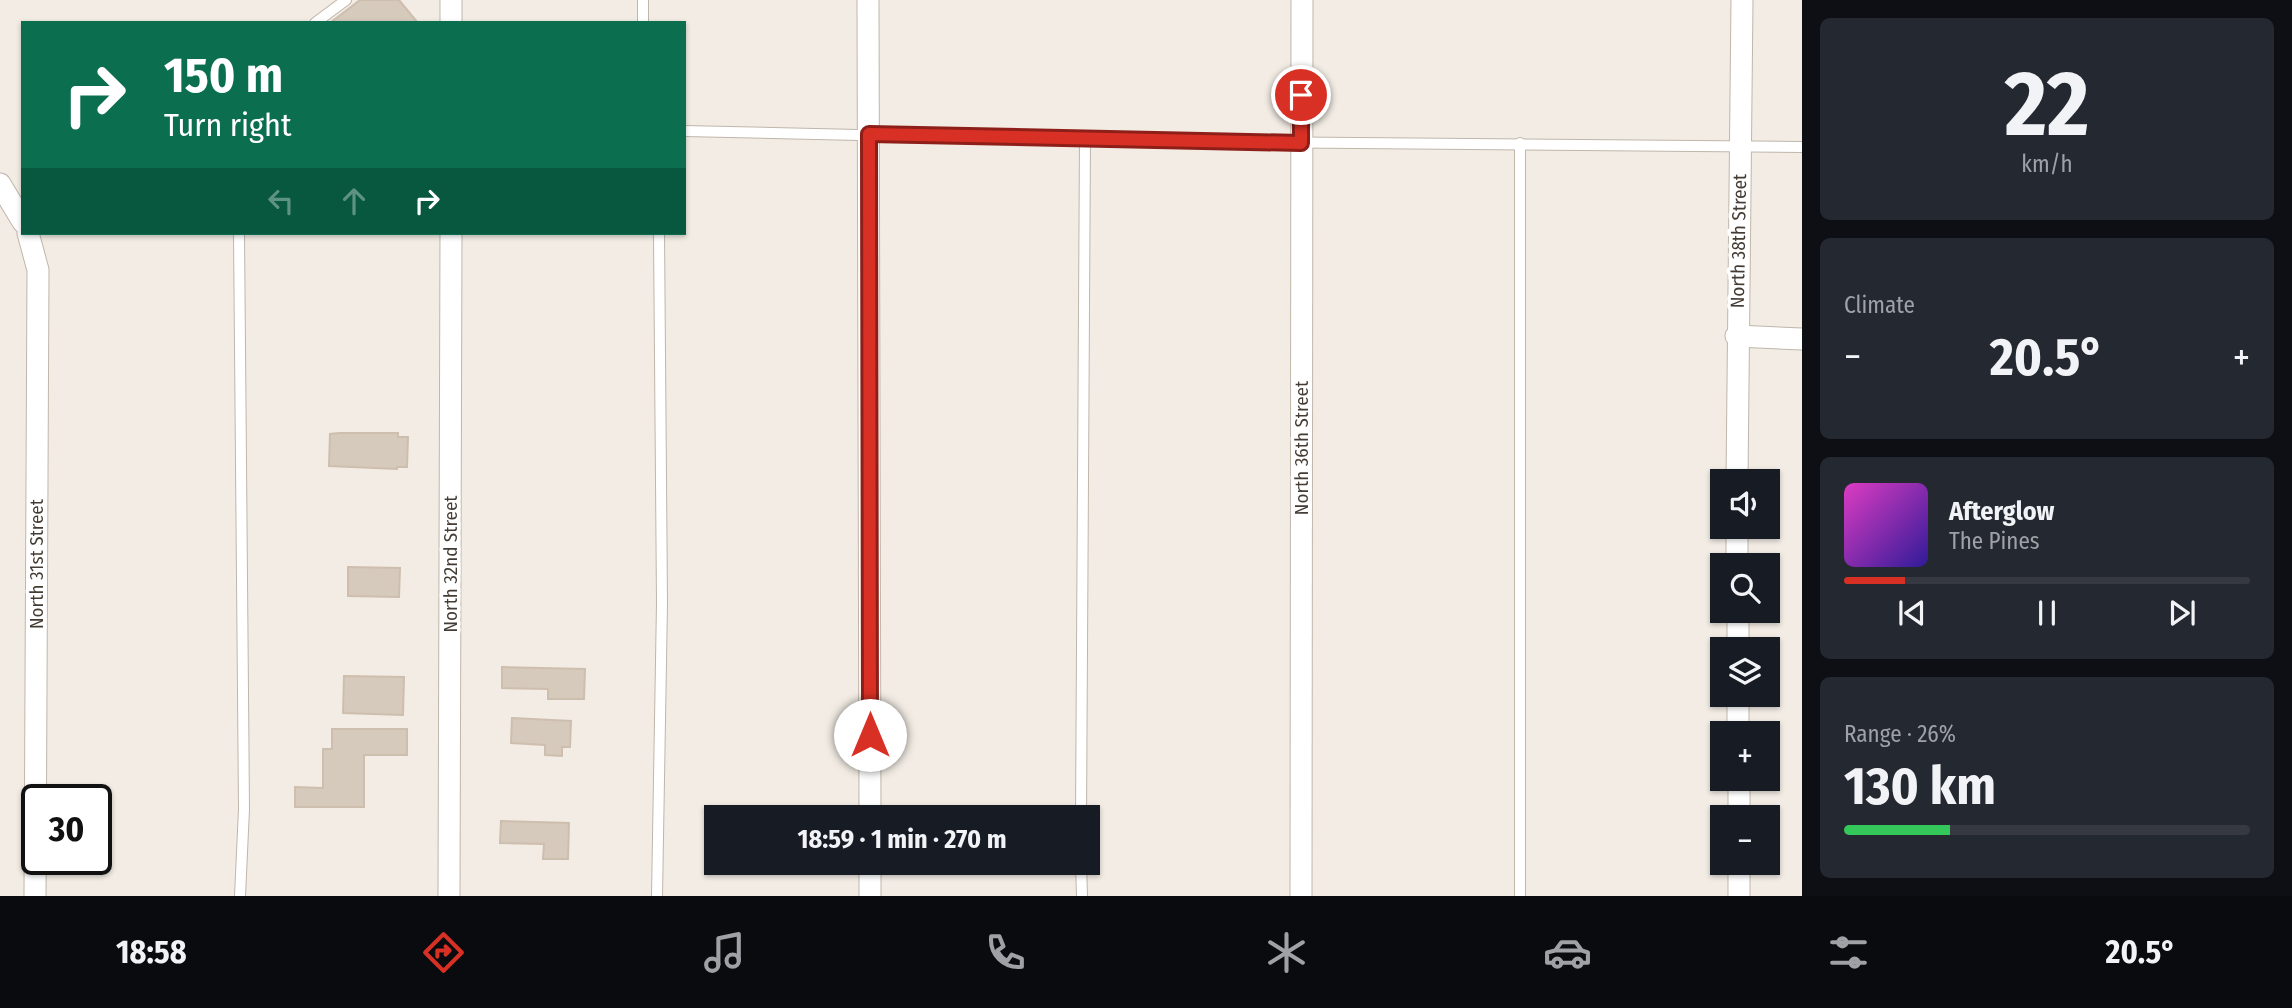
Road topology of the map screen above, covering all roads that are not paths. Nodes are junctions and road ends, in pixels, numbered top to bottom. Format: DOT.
graph roads {
  1 [pos="346,0"];
  2 [pos="452,0"];
  3 [pos="643,0"];
  4 [pos="868,0"];
  5 [pos="1302,0"];
  6 [pos="1742,0"];
  7 [pos="319,21"];
  8 [pos="451,21"];
  9 [pos="643,21"];
  10 [pos="686,131"];
  11 [pos="869,134"];
  12 [pos="1085,140"];
  13 [pos="1301,143"];
  14 [pos="1520,143"];
  15 [pos="1739,145"];
  16 [pos="1802,147"];
  17 [pos="0,184"];
  18 [pos="21,219"];
  19 [pos="239,235"];
  20 [pos="451,235"];
  21 [pos="659,235"];
  22 [pos="33,237"];
  23 [pos="1736,336"];
  24 [pos="1802,339"];
  25 [pos="1737,469"];
  26 [pos="870,805"];
  27 [pos="1081,805"];
  28 [pos="870,875"];
  29 [pos="1081,875"];
  30 [pos="1739,875"];
  31 [pos="34,896"];
  32 [pos="240,896"];
  33 [pos="449,896"];
  34 [pos="657,896"];
  35 [pos="870,896"];
  36 [pos="1082,896"];
  37 [pos="1301,896"];
  38 [pos="1520,896"];
  39 [pos="1739,896"];
  1 -- 7 [label="lane"];
  2 -- 8 [label="street"];
  3 -- 9 [label="lane"];
  4 -- 11 [label="street"];
  5 -- 13 [label="street, North 36th Street"];
  6 -- 15 [label="street, North 38th Street"];
  10 -- 11 [label="lane"];
  11 -- 12 [label="lane"];
  11 -- 26 [label="street"];
  12 -- 13 [label="lane"];
  12 -- 27 [label="lane"];
  13 -- 14 [label="lane"];
  13 -- 37 [label="street, North 36th Street"];
  14 -- 15 [label="lane"];
  14 -- 38 [label="lane"];
  15 -- 16 [label="lane"];
  15 -- 23 [label="street, North 38th Street"];
  17 -- 18 [label="street"];
  19 -- 32 [label="lane"];
  20 -- 33 [label="street, North 32nd Street"];
  21 -- 34 [label="lane"];
  22 -- 31 [label="street, North 31st Street"];
  23 -- 24 [label="street"];
  23 -- 25 [label="street, North 38th Street"];
  28 -- 35 [label="street"];
  29 -- 36 [label="lane"];
  30 -- 39 [label="street"];
}
